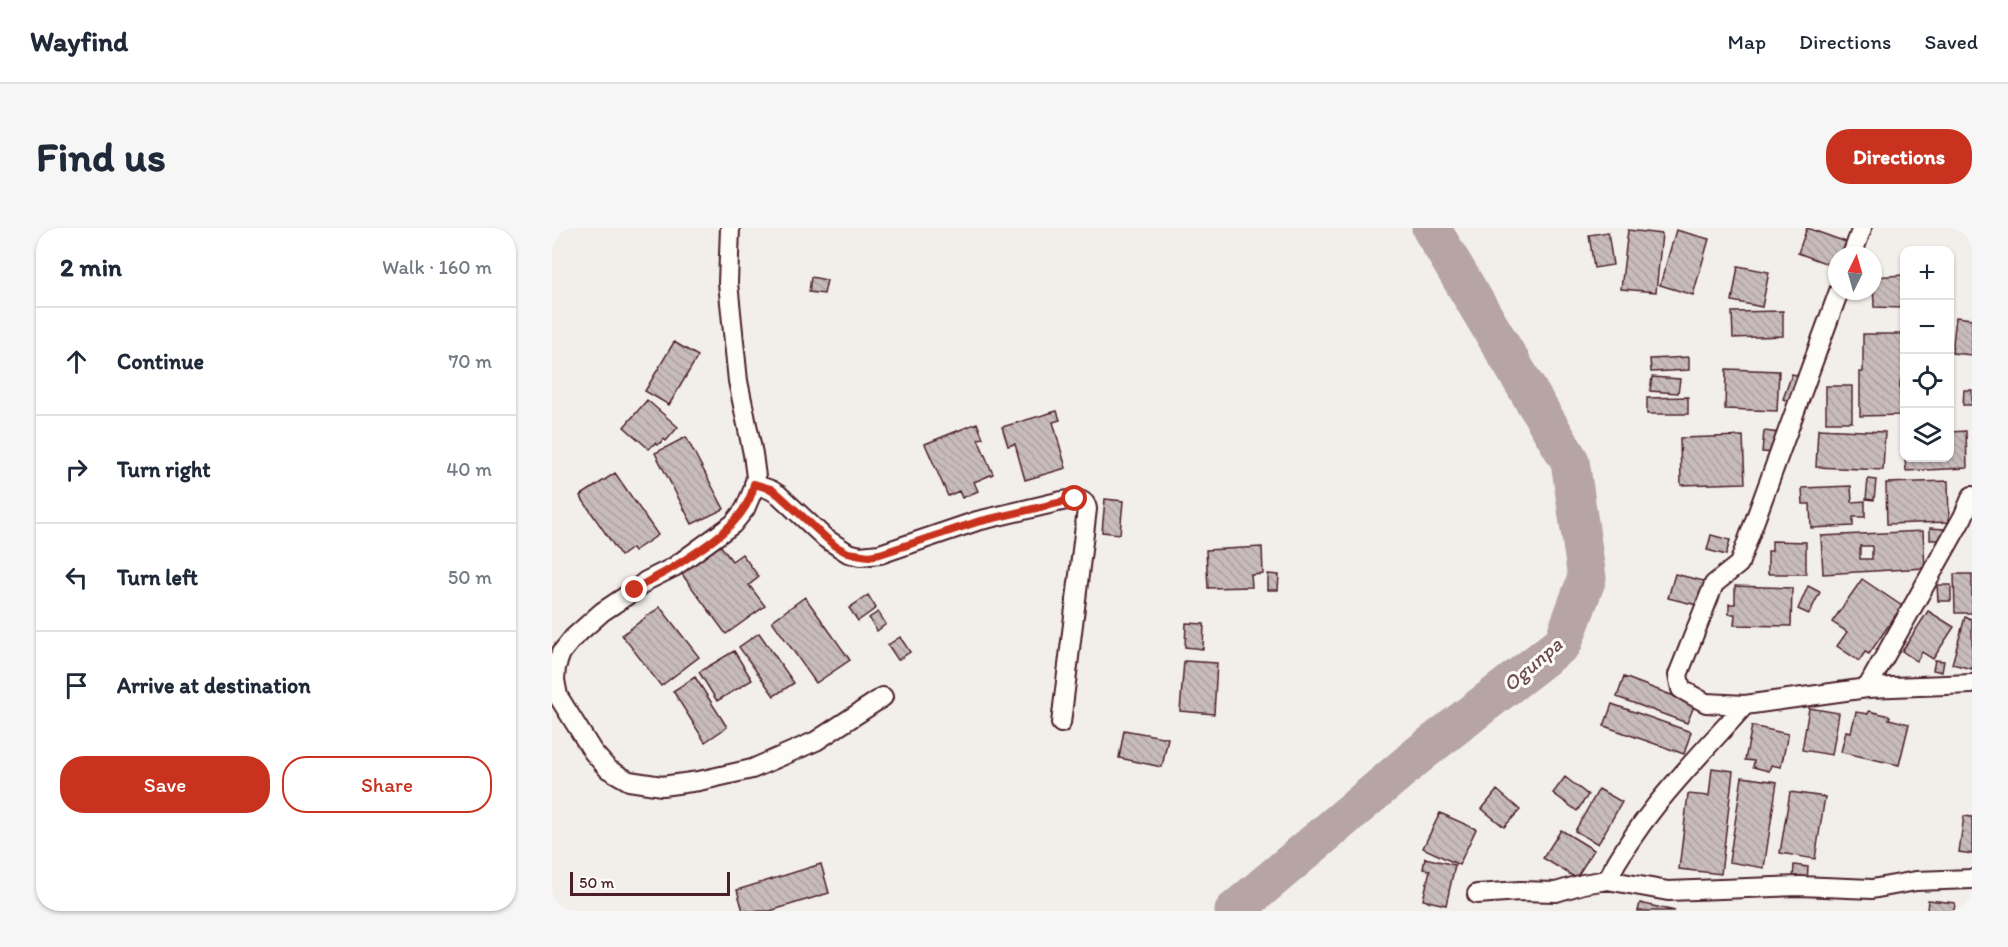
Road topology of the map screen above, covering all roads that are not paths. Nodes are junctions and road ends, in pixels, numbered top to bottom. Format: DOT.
graph roads {
  1 [pos="730,228"];
  2 [pos="1862,228"];
  3 [pos="1855,246"];
  4 [pos="1836,300"];
  5 [pos="754,484"];
  6 [pos="1972,496"];
  7 [pos="1972,684"];
  8 [pos="1867,688"];
  9 [pos="883,698"];
  10 [pos="1745,705"];
  11 [pos="1061,723"];
  12 [pos="1972,879"];
  13 [pos="1606,880"];
  14 [pos="1477,894"];
  1 -- 5 [label="street"];
  2 -- 3 [label="street"];
  4 -- 10 [label="street"];
  5 -- 9 [label="street"];
  5 -- 11 [label="street"];
  6 -- 8 [label="street"];
  7 -- 8 [label="street"];
  8 -- 10 [label="street"];
  10 -- 13 [label="street"];
  12 -- 13 [label="street"];
  13 -- 14 [label="street"];
}
